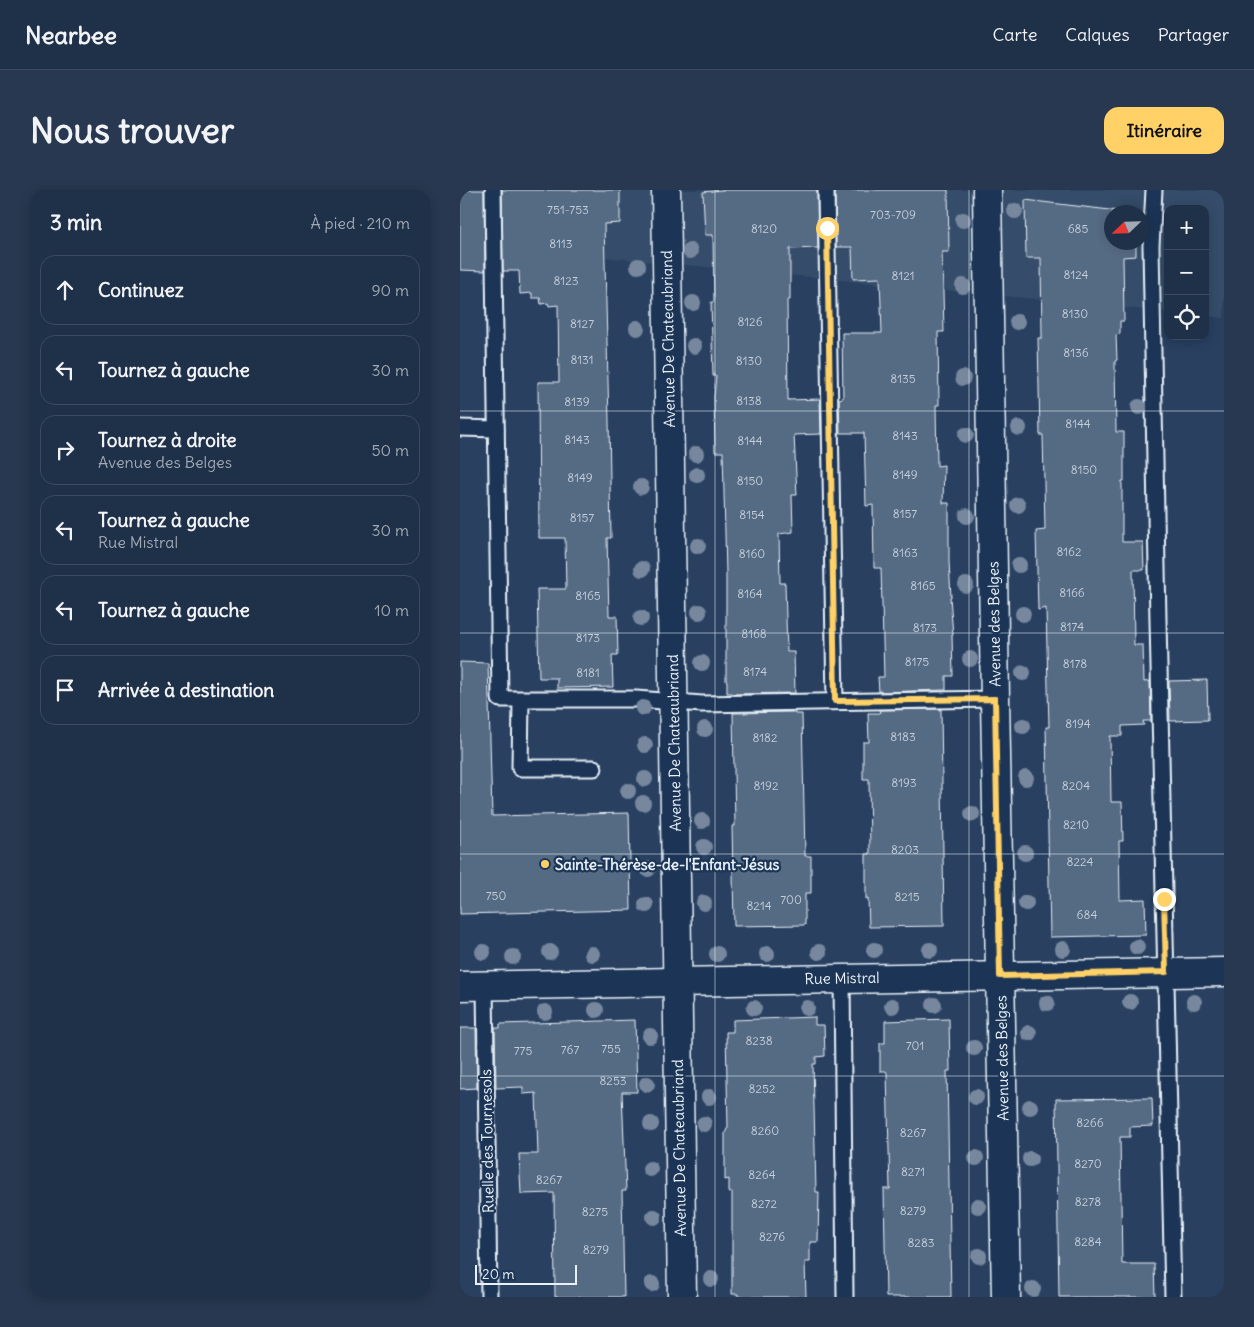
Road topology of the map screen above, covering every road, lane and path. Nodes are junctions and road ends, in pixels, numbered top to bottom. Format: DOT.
graph roads {
  1 [pos="493,190"];
  2 [pos="666,190"];
  3 [pos="826,190"];
  4 [pos="987,190"];
  5 [pos="1154,190"];
  6 [pos="460,428"];
  7 [pos="496,429"];
  8 [pos="995,699"];
  9 [pos="521,700"];
  10 [pos="835,701"];
  11 [pos="674,702"];
  12 [pos="594,768"];
  13 [pos="1166,972"];
  14 [pos="1224,972"];
  15 [pos="1000,976"];
  16 [pos="842,978"];
  17 [pos="676,982"];
  18 [pos="473,986"];
  19 [pos="488,1297"];
  20 [pos="682,1297"];
  21 [pos="845,1297"];
  22 [pos="1006,1297"];
  23 [pos="1173,1297"];
  1 -- 7 [label="lane"];
  2 -- 11 [label="street, Avenue De Chateaubriand"];
  3 -- 10 [label="lane"];
  4 -- 8 [label="street, Avenue des Belges"];
  5 -- 13 [label="lane"];
  6 -- 7 [label="lane"];
  7 -- 9 [label="lane"];
  8 -- 10 [label="lane"];
  8 -- 15 [label="street, Avenue des Belges"];
  9 -- 11 [label="lane"];
  9 -- 12 [label="lane"];
  10 -- 11 [label="lane"];
  11 -- 17 [label="street, Avenue De Chateaubriand"];
  13 -- 14 [label="street, Rue Mistral"];
  13 -- 15 [label="street, Rue Mistral"];
  13 -- 23 [label="lane"];
  15 -- 16 [label="street, Rue Mistral"];
  15 -- 22 [label="street, Avenue des Belges"];
  16 -- 17 [label="street, Rue Mistral"];
  16 -- 21 [label="lane"];
  17 -- 18 [label="street, Rue Mistral"];
  17 -- 20 [label="street, Avenue De Chateaubriand"];
  18 -- 19 [label="lane, Ruelle des Tournesols"];
}
